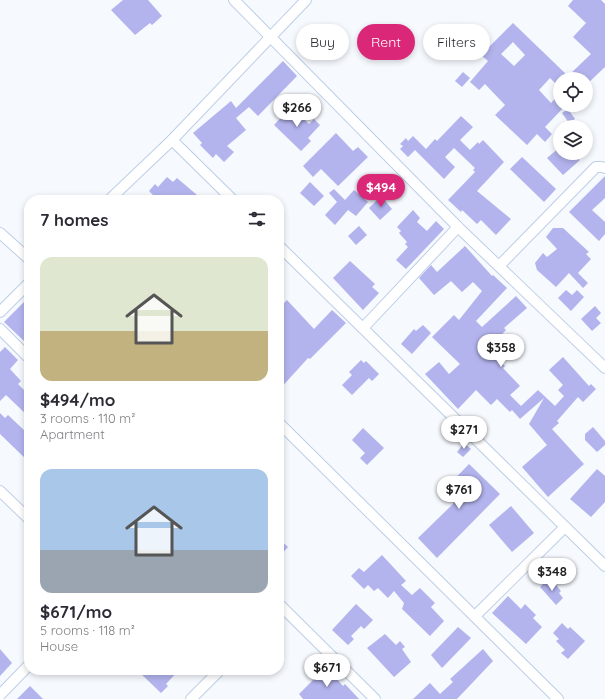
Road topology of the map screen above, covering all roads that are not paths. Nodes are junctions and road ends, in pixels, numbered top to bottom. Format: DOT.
graph roads {
  1 [pos="234,0"];
  2 [pos="306,0"];
  3 [pos="271,36"];
  4 [pos="172,140"];
  5 [pos="605,168"];
  6 [pos="114,195"];
  7 [pos="228,195"];
  8 [pos="458,227"];
  9 [pos="0,233"];
  10 [pos="284,251"];
  11 [pos="24,255"];
  12 [pos="499,266"];
  13 [pos="24,288"];
  14 [pos="0,312"];
  15 [pos="362,328"];
  16 [pos="0,329"];
  17 [pos="24,353"];
  18 [pos="605,368"];
  19 [pos="284,429"];
  20 [pos="0,491"];
  21 [pos="24,514"];
  22 [pos="565,527"];
  23 [pos="605,566"];
  24 [pos="284,612"];
  25 [pos="475,616"];
  26 [pos="24,670"];
  27 [pos="215,675"];
  28 [pos="0,695"];
  29 [pos="191,699"];
  30 [pos="375,699"];
  31 [pos="558,699"];
  1 -- 3 [label="street"];
  2 -- 3 [label="street"];
  3 -- 4 [label="street"];
  3 -- 8 [label="street"];
  4 -- 6 [label="street"];
  4 -- 7 [label="street"];
  5 -- 12 [label="street"];
  8 -- 12 [label="street"];
  8 -- 15 [label="street"];
  9 -- 11 [label="street"];
  10 -- 15 [label="street"];
  12 -- 18 [label="street"];
  13 -- 14 [label="street"];
  15 -- 22 [label="street"];
  16 -- 17 [label="street"];
  19 -- 25 [label="street"];
  20 -- 21 [label="street"];
  22 -- 23 [label="street"];
  22 -- 25 [label="street"];
  24 -- 30 [label="street"];
  25 -- 31 [label="street"];
  26 -- 28 [label="street"];
  27 -- 29 [label="street"];
}
